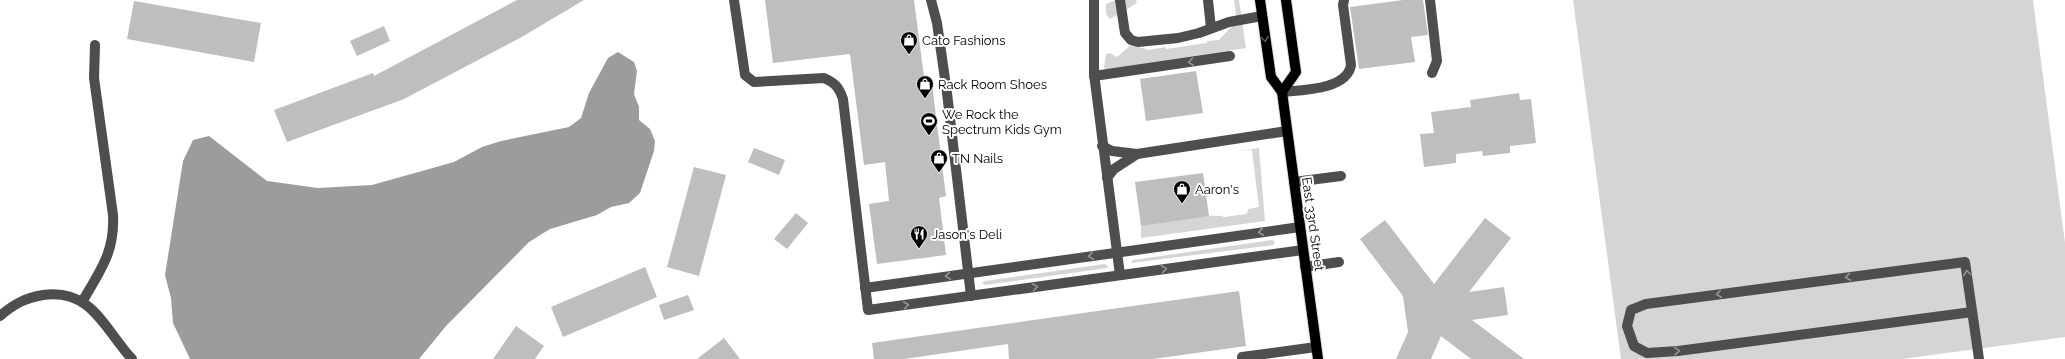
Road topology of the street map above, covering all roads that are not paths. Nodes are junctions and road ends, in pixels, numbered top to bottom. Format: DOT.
graph roads {
  1 [pos="734,0"];
  2 [pos="931,0"];
  3 [pos="1094,0"];
  4 [pos="1120,0"];
  5 [pos="1208,0"];
  6 [pos="1260,0"];
  7 [pos="1286,0"];
  8 [pos="1344,0"];
  9 [pos="1430,0"];
  10 [pos="1262,16"];
  11 [pos="1211,28"];
  12 [pos="95,45"];
  13 [pos="1230,56"];
  14 [pos="1432,73"];
  15 [pos="1094,76"];
  16 [pos="1282,92"];
  17 [pos="1287,131"];
  18 [pos="1102,146"];
  19 [pos="1137,154"];
  20 [pos="1341,176"];
  21 [pos="1107,178"];
  22 [pos="1294,182"];
  23 [pos="1300,227"];
  24 [pos="1303,250"];
  25 [pos="1117,252"];
  26 [pos="1339,262"];
  27 [pos="1305,266"];
  28 [pos="969,273"];
  29 [pos="1120,275"];
  30 [pos="865,288"];
  31 [pos="971,296"];
  32 [pos="82,302"];
  33 [pos="1972,312"];
  34 [pos="0,316"];
  35 [pos="1316,347"];
  36 [pos="1242,357"];
  37 [pos="132,359"];
  38 [pos="1318,359"];
  39 [pos="1979,359"];
  1 -- 30 [label="street"];
  2 -- 28 [label="street"];
  3 -- 15 [label="street"];
  4 -- 11 [label="street"];
  5 -- 11 [label="street"];
  6 -- 10 [label="main road, East 33rd Street"];
  7 -- 16 [label="main road"];
  8 -- 16 [label="street"];
  9 -- 14 [label="street"];
  10 -- 11 [label="street"];
  10 -- 16 [label="main road, East 33rd Street, one-way"];
  12 -- 32 [label="street"];
  13 -- 15 [label="street, one-way"];
  15 -- 18 [label="street"];
  16 -- 17 [label="main road, East 33rd Street"];
  17 -- 19 [label="street"];
  17 -- 22 [label="main road, East 33rd Street"];
  18 -- 19 [label="street"];
  18 -- 21 [label="street"];
  19 -- 21 [label="street"];
  20 -- 22 [label="street"];
  21 -- 25 [label="street"];
  22 -- 23 [label="main road, East 33rd Street"];
  23 -- 24 [label="main road, East 33rd Street"];
  23 -- 25 [label="street, one-way"];
  24 -- 27 [label="main road, East 33rd Street"];
  29 -- 24 [label="street, one-way"];
  25 -- 28 [label="street, one-way"];
  25 -- 29 [label="street"];
  26 -- 27 [label="street"];
  27 -- 35 [label="main road, East 33rd Street"];
  28 -- 30 [label="street, one-way"];
  28 -- 31 [label="street"];
  31 -- 29 [label="street, one-way"];
  30 -- 31 [label="street, one-way"];
  32 -- 34 [label="street"];
  32 -- 37 [label="street"];
  33 -- 33 [label="street, one-way"];
  33 -- 39 [label="street"];
  35 -- 36 [label="street"];
  35 -- 38 [label="main road, East 33rd Street"];
}
